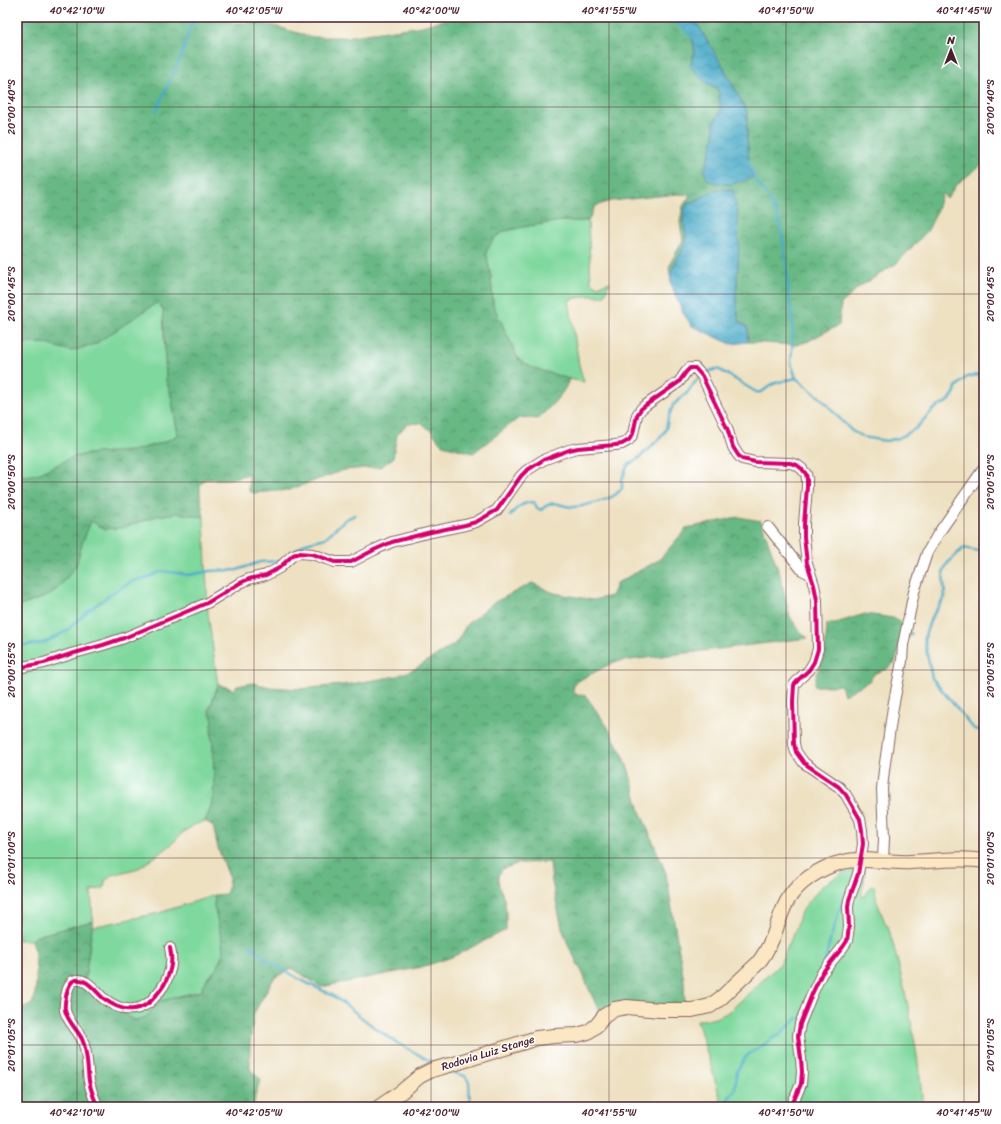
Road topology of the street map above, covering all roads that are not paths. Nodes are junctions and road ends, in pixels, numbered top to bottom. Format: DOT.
graph roads {
  1 [pos="984,468"];
  2 [pos="768,527"];
  3 [pos="810,574"];
  4 [pos="17,668"];
  5 [pos="861,860"];
  6 [pos="883,860"];
  7 [pos="984,861"];
  8 [pos="170,948"];
  9 [pos="98,1107"];
  10 [pos="379,1107"];
  11 [pos="791,1107"];
  1 -- 6 [label="street"];
  2 -- 3 [label="street"];
  3 -- 4 [label="street"];
  3 -- 5 [label="street"];
  5 -- 6 [label="street, Rodovia Luiz Stange"];
  5 -- 10 [label="street, Rodovia Luiz Stange"];
  5 -- 11 [label="street"];
  6 -- 7 [label="street, Rodovia Luiz Stange"];
  8 -- 9 [label="street"];
}
